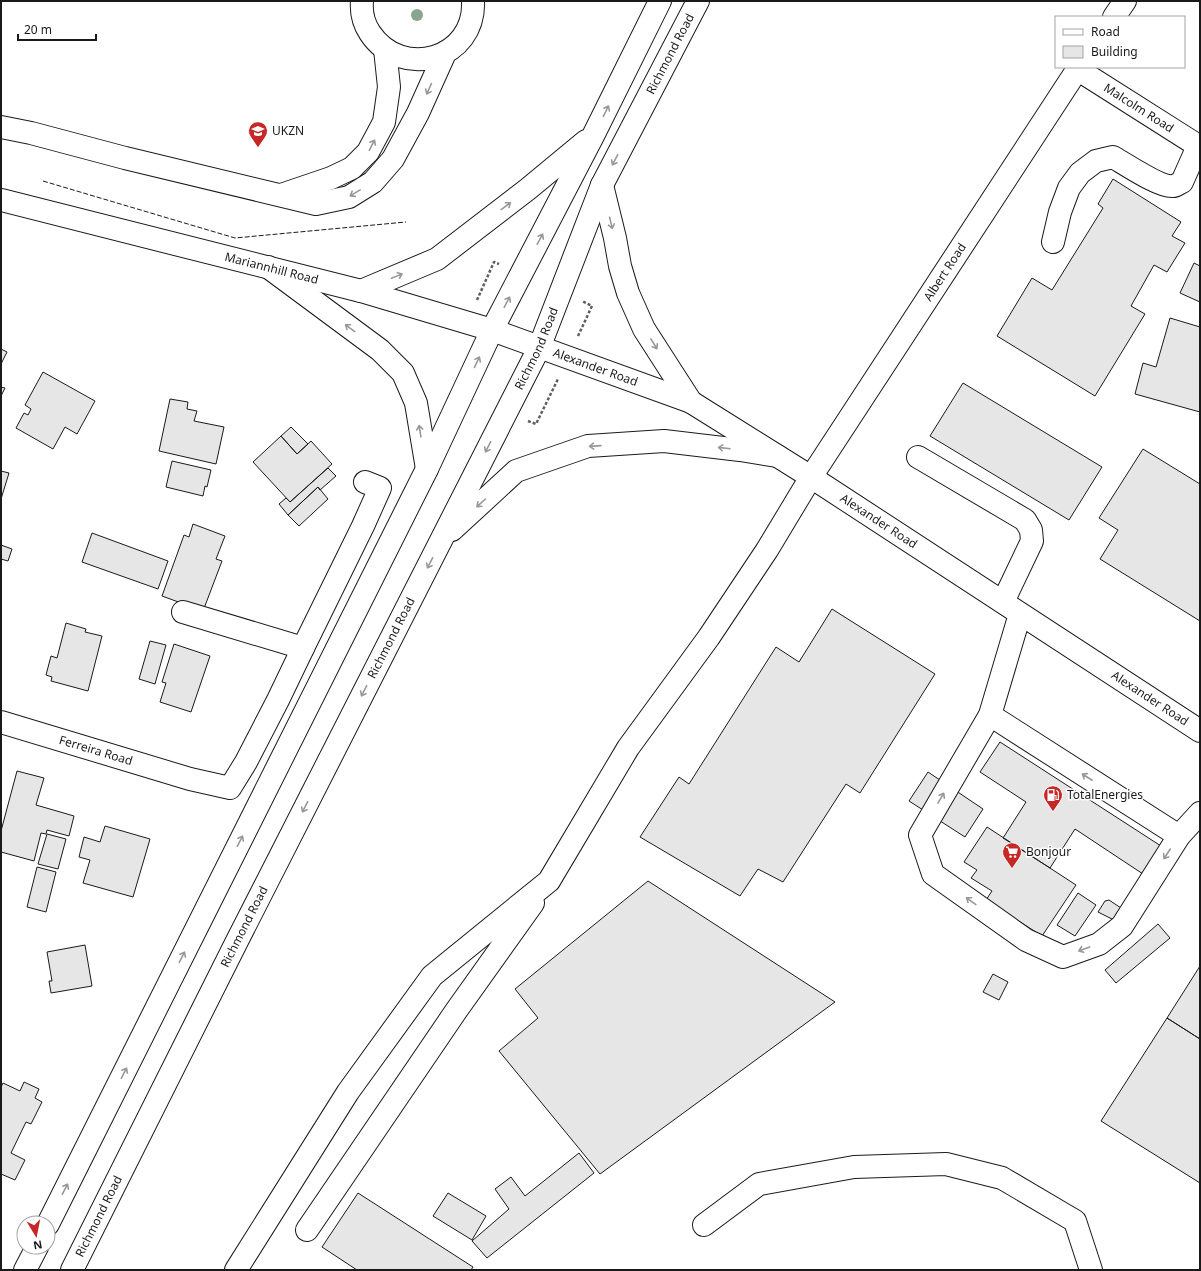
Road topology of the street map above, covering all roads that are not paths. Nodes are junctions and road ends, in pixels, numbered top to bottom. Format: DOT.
graph roads {
  1 [pos="362,1"];
  2 [pos="660,1"];
  3 [pos="698,1"];
  4 [pos="1125,1"];
  5 [pos="476,4"];
  6 [pos="1115,16"];
  7 [pos="385,49"];
  8 [pos="445,53"];
  9 [pos="1078,68"];
  10 [pos="1,127"];
  11 [pos="593,136"];
  12 [pos="1199,147"];
  13 [pos="602,185"];
  14 [pos="279,196"];
  15 [pos="1,200"];
  16 [pos="1053,242"];
  17 [pos="268,267"];
  18 [pos="361,291"];
  19 [pos="492,330"];
  20 [pos="539,348"];
  21 [pos="691,402"];
  22 [pos="777,456"];
  23 [pos="918,457"];
  24 [pos="427,469"];
  25 [pos="811,477"];
  26 [pos="365,482"];
  27 [pos="442,539"];
  28 [pos="1012,608"];
  29 [pos="183,612"];
  30 [pos="303,648"];
  31 [pos="990,715"];
  32 [pos="1,722"];
  33 [pos="1200,731"];
  34 [pos="1200,813"];
  35 [pos="1179,836"];
  36 [pos="549,881"];
  37 [pos="53,1215"];
  38 [pos="704,1225"];
  39 [pos="307,1230"];
  40 [pos="33,1255"];
  41 [pos="25,1270"];
  42 [pos="72,1270"];
  43 [pos="236,1270"];
  44 [pos="1091,1270"];
  1 -- 7 [label="main road"];
  11 -- 2 [label="main road, one-way"];
  3 -- 13 [label="main road, Richmond Road, one-way"];
  4 -- 6 [label="main road"];
  5 -- 8 [label="main road"];
  7 -- 8 [label="main road"];
  14 -- 7 [label="main road, one-way"];
  8 -- 14 [label="main road, one-way"];
  9 -- 12 [label="main road, Malcolm Road"];
  9 -- 25 [label="main road, Albert Road"];
  10 -- 14 [label="main road"];
  18 -- 11 [label="main road, one-way"];
  19 -- 11 [label="main road, one-way"];
  12 -- 16 [label="main road"];
  13 -- 20 [label="main road, Richmond Road"];
  13 -- 21 [label="main road, one-way"];
  15 -- 17 [label="main road, Mariannhill Road"];
  17 -- 18 [label="main road, Mariannhill Road"];
  24 -- 17 [label="main road, one-way"];
  18 -- 19 [label="main road, Mariannhill Road"];
  19 -- 20 [label="main road, Mariannhill Road"];
  24 -- 19 [label="main road, one-way"];
  20 -- 21 [label="main road, Alexander Road"];
  20 -- 27 [label="main road, Richmond Road, one-way"];
  21 -- 22 [label="main road, Alexander Road"];
  22 -- 25 [label="main road, Alexander Road"];
  22 -- 27 [label="main road, one-way"];
  23 -- 28 [label="main road"];
  37 -- 24 [label="main road, one-way"];
  25 -- 28 [label="main road, Alexander Road"];
  25 -- 36 [label="main road, Albert Road"];
  26 -- 30 [label="main road"];
  27 -- 42 [label="main road, Richmond Road, one-way"];
  28 -- 31 [label="main road"];
  28 -- 33 [label="main road, Alexander Road"];
  29 -- 30 [label="main road"];
  30 -- 32 [label="main road, Ferreira Road"];
  35 -- 31 [label="main road, one-way"];
  35 -- 31 [label="main road, one-way"];
  34 -- 35 [label="main road"];
  36 -- 39 [label="main road, Albert Road"];
  36 -- 43 [label="main road"];
  38 -- 44 [label="main road"];
  40 -- 41 [label="main road"];
}
